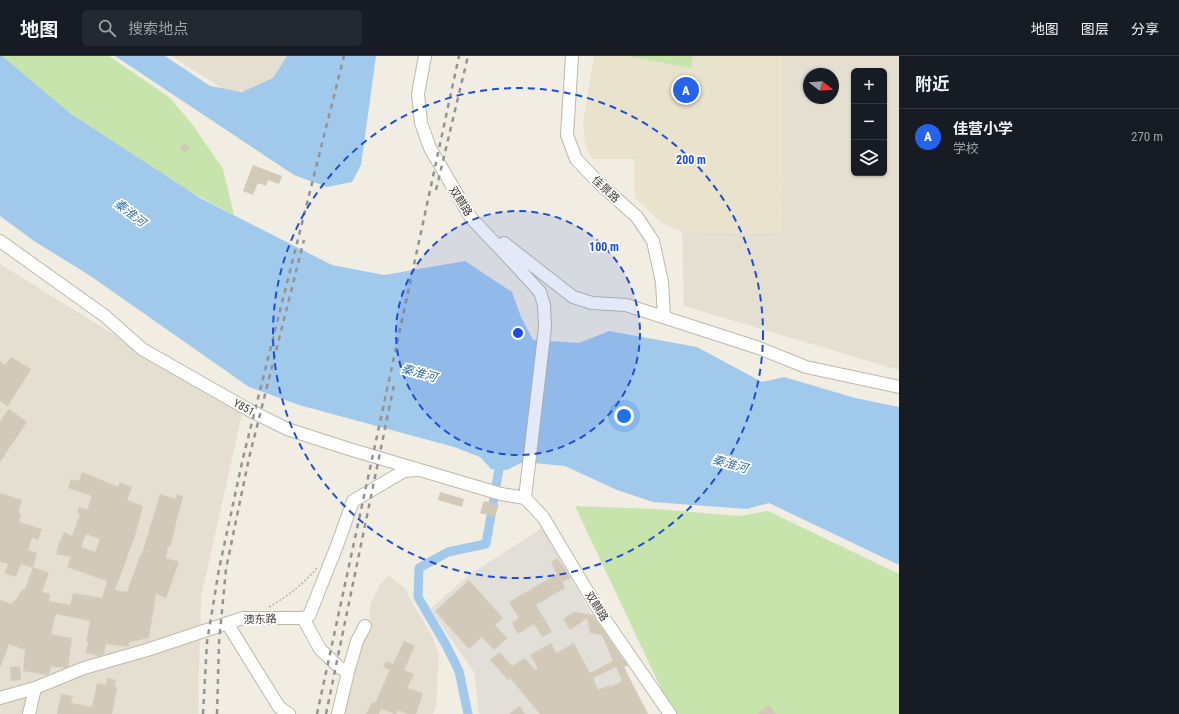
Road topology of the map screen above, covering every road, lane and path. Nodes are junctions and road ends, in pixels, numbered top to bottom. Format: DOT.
graph roads {
  1 [pos="425,56"];
  2 [pos="572,56"];
  3 [pos="471,218"];
  4 [pos="0,241"];
  5 [pos="664,317"];
  6 [pos="899,387"];
  7 [pos="420,470"];
  8 [pos="525,498"];
  9 [pos="318,567"];
  10 [pos="268,608"];
  11 [pos="303,618"];
  12 [pos="227,623"];
  13 [pos="365,626"];
  14 [pos="348,672"];
  15 [pos="35,688"];
  16 [pos="0,698"];
  17 [pos="29,714"];
  18 [pos="289,714"];
  19 [pos="338,714"];
  20 [pos="670,714"];
  1 -- 3 [label="street, 双麒路"];
  2 -- 5 [label="street, 佳景路"];
  3 -- 5 [label="street"];
  3 -- 8 [label="street, 双麒路"];
  4 -- 7 [label="street, Y851"];
  5 -- 6 [label="street"];
  7 -- 8 [label="street, Y851"];
  7 -- 11 [label="street"];
  8 -- 20 [label="street, 双麒路"];
  9 -- 10 [label="path"];
  11 -- 12 [label="street, 澳东路"];
  11 -- 14 [label="street"];
  12 -- 15 [label="street, 澳东路"];
  12 -- 18 [label="street"];
  13 -- 14 [label="street"];
  14 -- 19 [label="street"];
  15 -- 16 [label="street, 澳东路"];
  15 -- 17 [label="street"];
}
